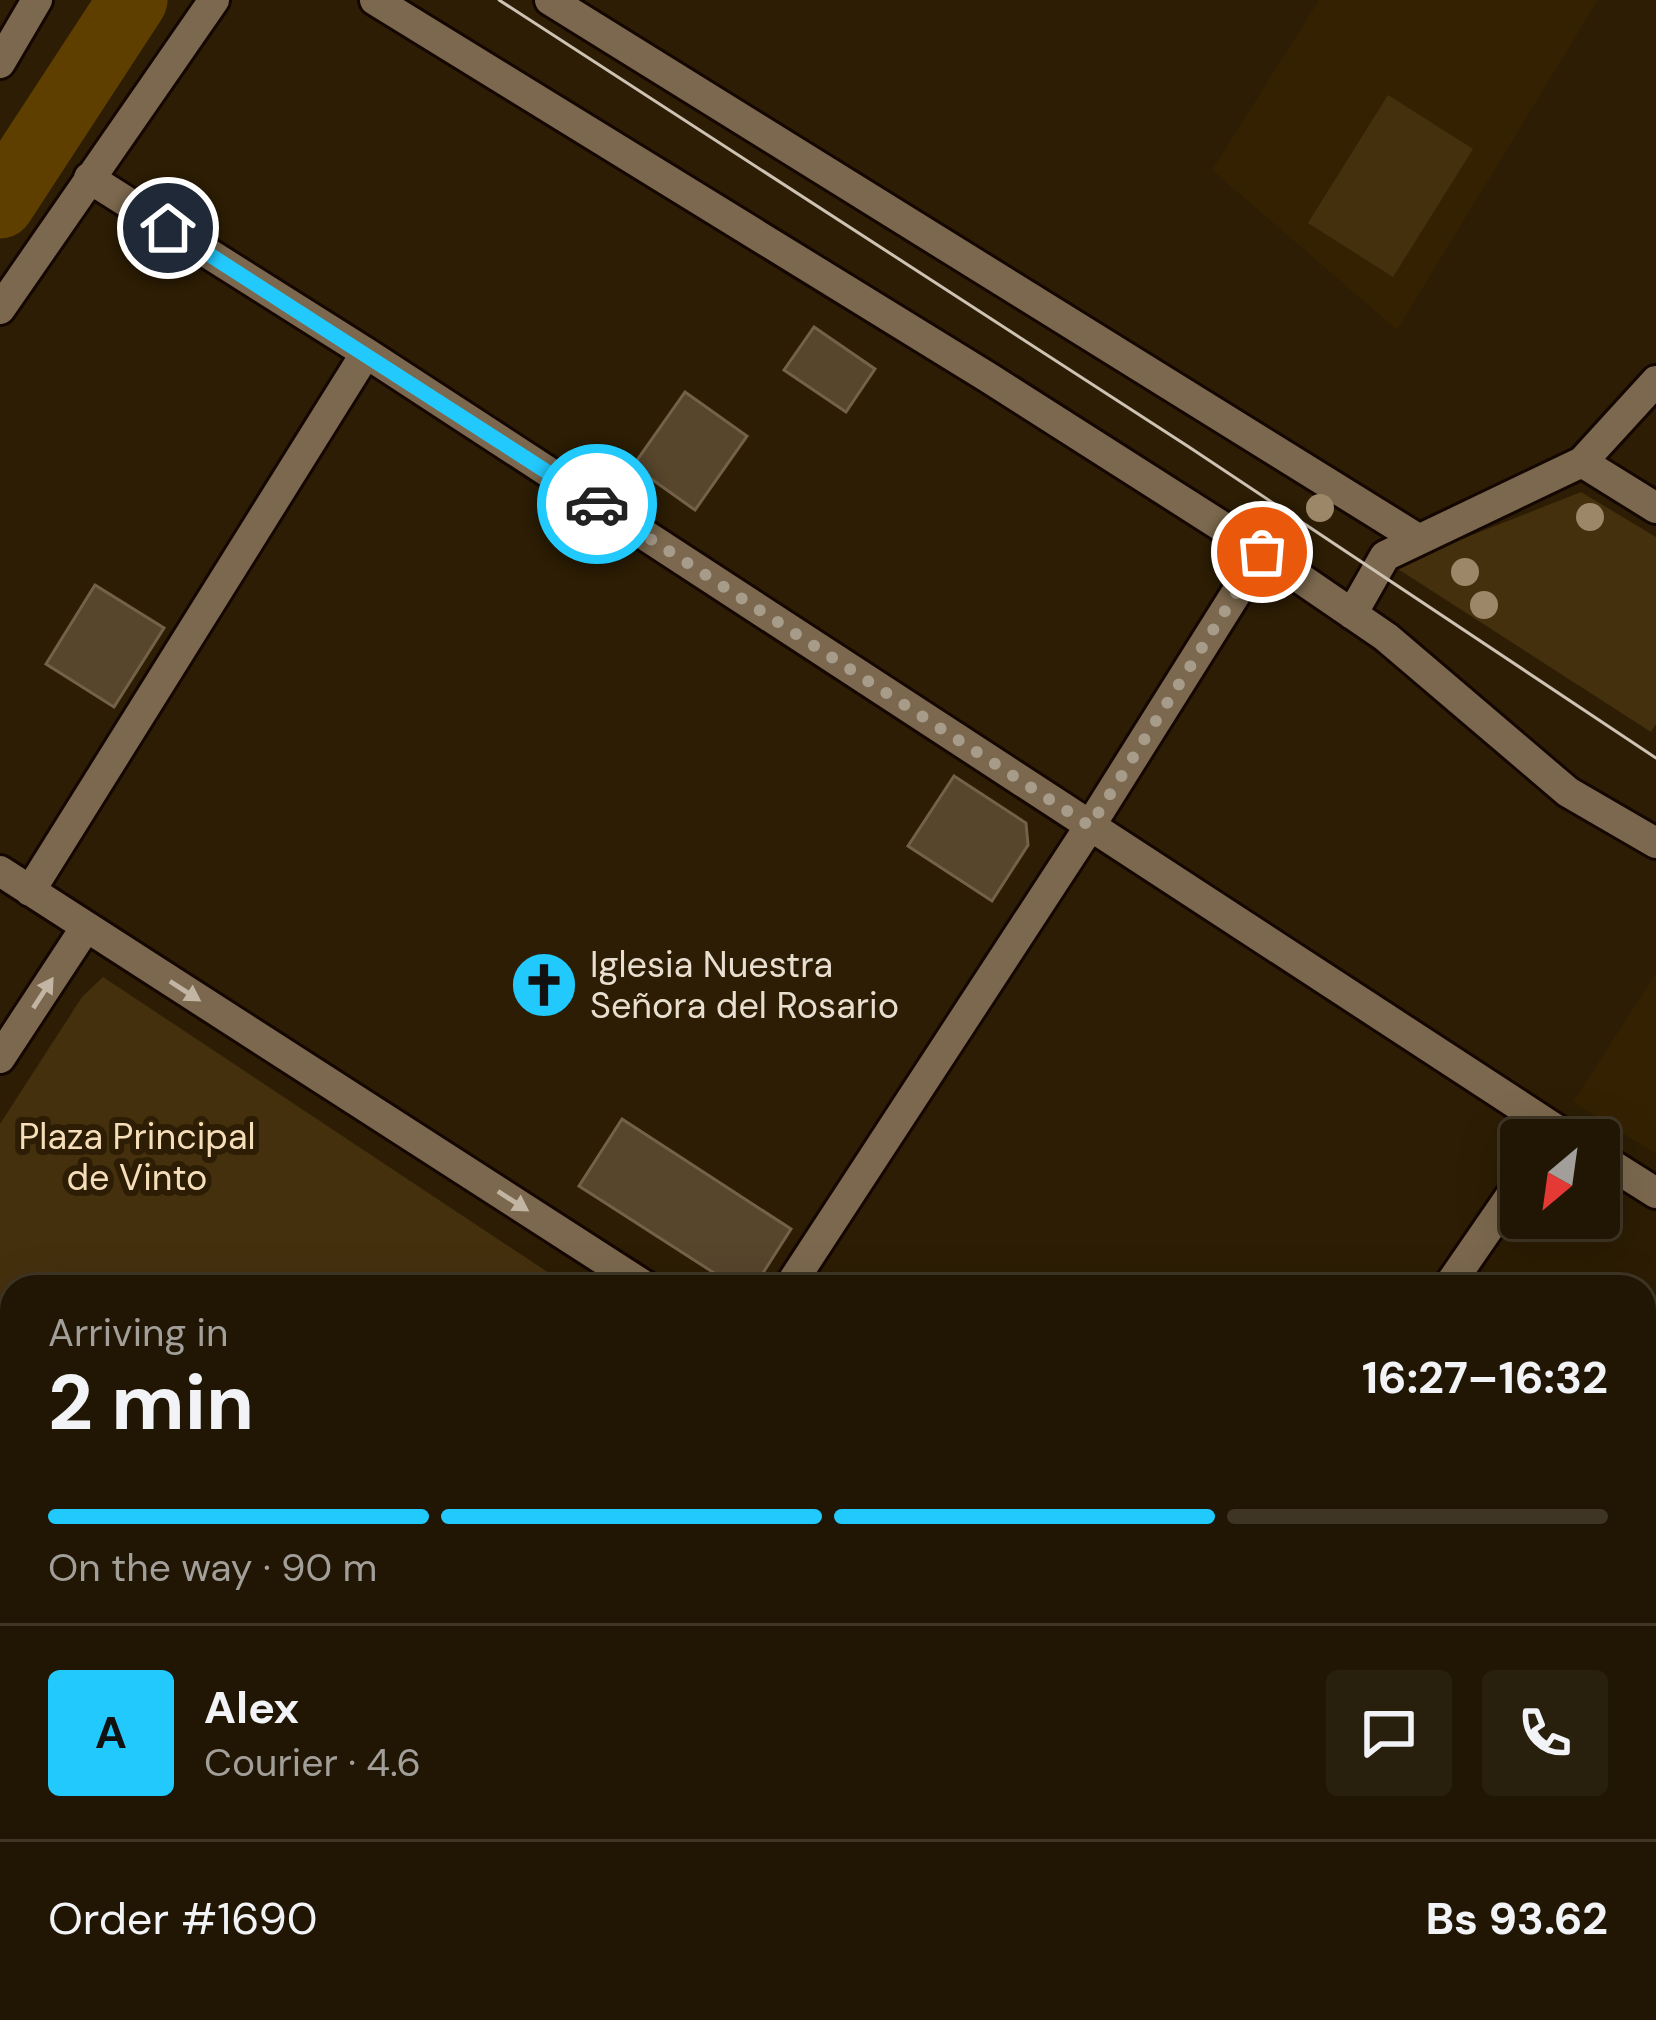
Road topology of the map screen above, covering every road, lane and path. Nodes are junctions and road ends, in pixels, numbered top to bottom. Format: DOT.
graph roads {
  1 [pos="37,0"];
  2 [pos="214,0"];
  3 [pos="375,0"];
  4 [pos="550,0"];
  5 [pos="0,63"];
  6 [pos="89,178"];
  7 [pos="0,309"];
  8 [pos="366,353"];
  9 [pos="1656,381"];
  10 [pos="1582,462"];
  11 [pos="1656,508"];
  12 [pos="1418,538"];
  13 [pos="1262,552"];
  14 [pos="1352,614"];
  15 [pos="1090,826"];
  16 [pos="1656,843"];
  17 [pos="0,871"];
  18 [pos="30,892"];
  19 [pos="86,928"];
  20 [pos="0,1058"];
  21 [pos="1532,1119"];
  22 [pos="1620,1170"];
  23 [pos="1656,1193"];
  24 [pos="1500,1211"];
  25 [pos="627,1275"];
  26 [pos="797,1275"];
  27 [pos="1456,1275"];
  1 -- 5 [label="street"];
  2 -- 6 [label="street"];
  3 -- 13 [label="street"];
  4 -- 12 [label="street"];
  6 -- 7 [label="street"];
  6 -- 8 [label="street"];
  8 -- 15 [label="street"];
  8 -- 18 [label="street"];
  9 -- 10 [label="street"];
  10 -- 11 [label="street"];
  10 -- 12 [label="street"];
  12 -- 14 [label="street"];
  13 -- 14 [label="street"];
  13 -- 15 [label="street"];
  14 -- 16 [label="street"];
  15 -- 21 [label="street"];
  15 -- 26 [label="street"];
  17 -- 18 [label="street"];
  18 -- 19 [label="street"];
  20 -- 19 [label="street, one-way"];
  19 -- 25 [label="street, one-way"];
  22 -- 23 [label="street"];
  24 -- 27 [label="street"];
}
